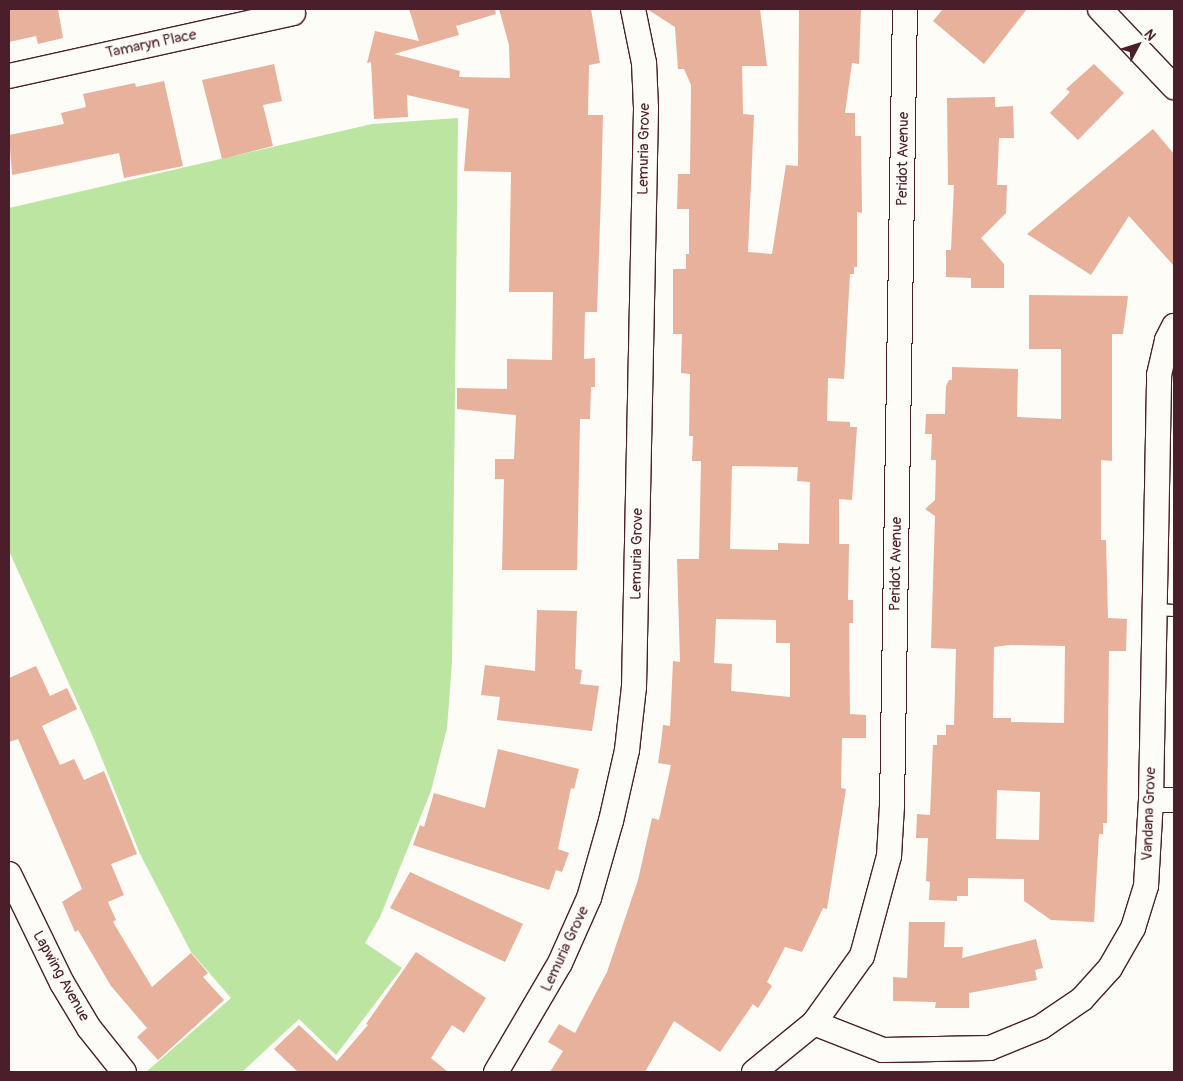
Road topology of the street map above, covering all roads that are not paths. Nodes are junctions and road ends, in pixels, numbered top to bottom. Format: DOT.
graph roads {
  1 [pos="633,9"];
  2 [pos="905,9"];
  3 [pos="1100,9"];
  4 [pos="293,13"];
  5 [pos="9,76"];
  6 [pos="1174,87"];
  7 [pos="1174,326"];
  8 [pos="1164,610"];
  9 [pos="1151,800"];
  10 [pos="1174,800"];
  11 [pos="9,874"];
  12 [pos="814,1023"];
  13 [pos="124,1072"];
  14 [pos="496,1072"];
  15 [pos="754,1072"];
  1 -- 14 [label="street, Lemuria Grove"];
  2 -- 12 [label="street, Peridot Avenue"];
  3 -- 6 [label="street"];
  4 -- 5 [label="street, Tamaryn Place"];
  7 -- 8 [label="street, Vandana Grove"];
  8 -- 9 [label="street, Vandana Grove"];
  9 -- 10 [label="street"];
  9 -- 12 [label="street, Vandana Grove"];
  11 -- 13 [label="street, Lapwing Avenue"];
  12 -- 15 [label="street, Peridot Avenue"];
}
